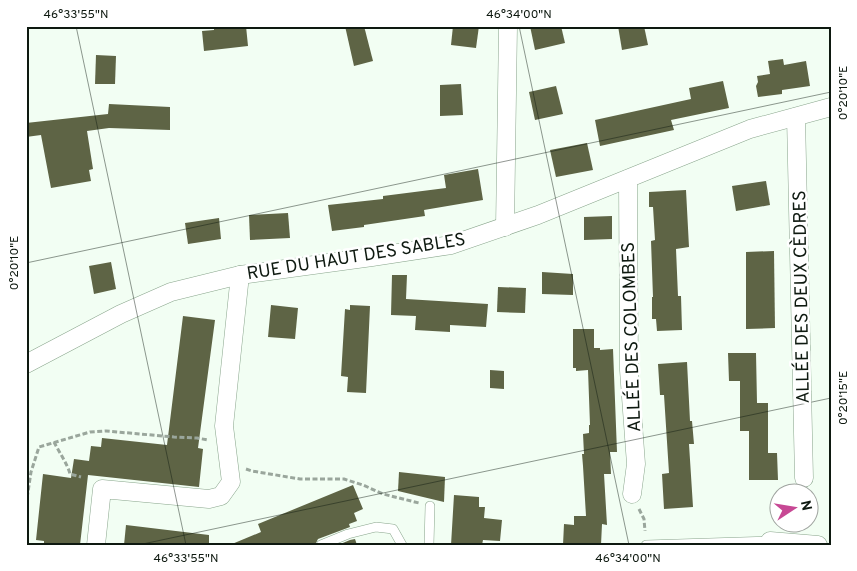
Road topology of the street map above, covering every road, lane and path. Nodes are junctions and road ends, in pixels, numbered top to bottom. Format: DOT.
graph roads {
  1 [pos="508,26"];
  2 [pos="831,107"];
  3 [pos="796,117"];
  4 [pos="628,179"];
  5 [pos="505,227"];
  6 [pos="240,275"];
  7 [pos="26,364"];
  8 [pos="54,442"];
  9 [pos="226,442"];
  10 [pos="228,463"];
  11 [pos="81,477"];
  12 [pos="804,478"];
  13 [pos="632,494"];
  14 [pos="26,505"];
  15 [pos="430,506"];
  16 [pos="770,541"];
  17 [pos="96,545"];
  18 [pos="321,545"];
  19 [pos="402,545"];
  20 [pos="430,545"];
  21 [pos="646,545"];
  22 [pos="818,545"];
  1 -- 5 [label="street"];
  2 -- 3 [label="street, RUE DU HAUT DES SABLES"];
  3 -- 4 [label="street, RUE DU HAUT DES SABLES"];
  3 -- 12 [label="street, ALLÉE DES DEUX CÈDRES"];
  4 -- 5 [label="street, RUE DU HAUT DES SABLES"];
  4 -- 13 [label="street, ALLÉE DES COLOMBES"];
  5 -- 6 [label="street, RUE DU HAUT DES SABLES"];
  6 -- 7 [label="street, RUE DU HAUT DES SABLES"];
  6 -- 9 [label="street"];
  8 -- 9 [label="path"];
  8 -- 11 [label="path"];
  8 -- 14 [label="path"];
  9 -- 10 [label="street"];
  10 -- 15 [label="path"];
  10 -- 17 [label="street"];
  13 -- 21 [label="path"];
  15 -- 20 [label="lane"];
  16 -- 21 [label="lane"];
  16 -- 22 [label="street"];
  18 -- 19 [label="lane"];
}
